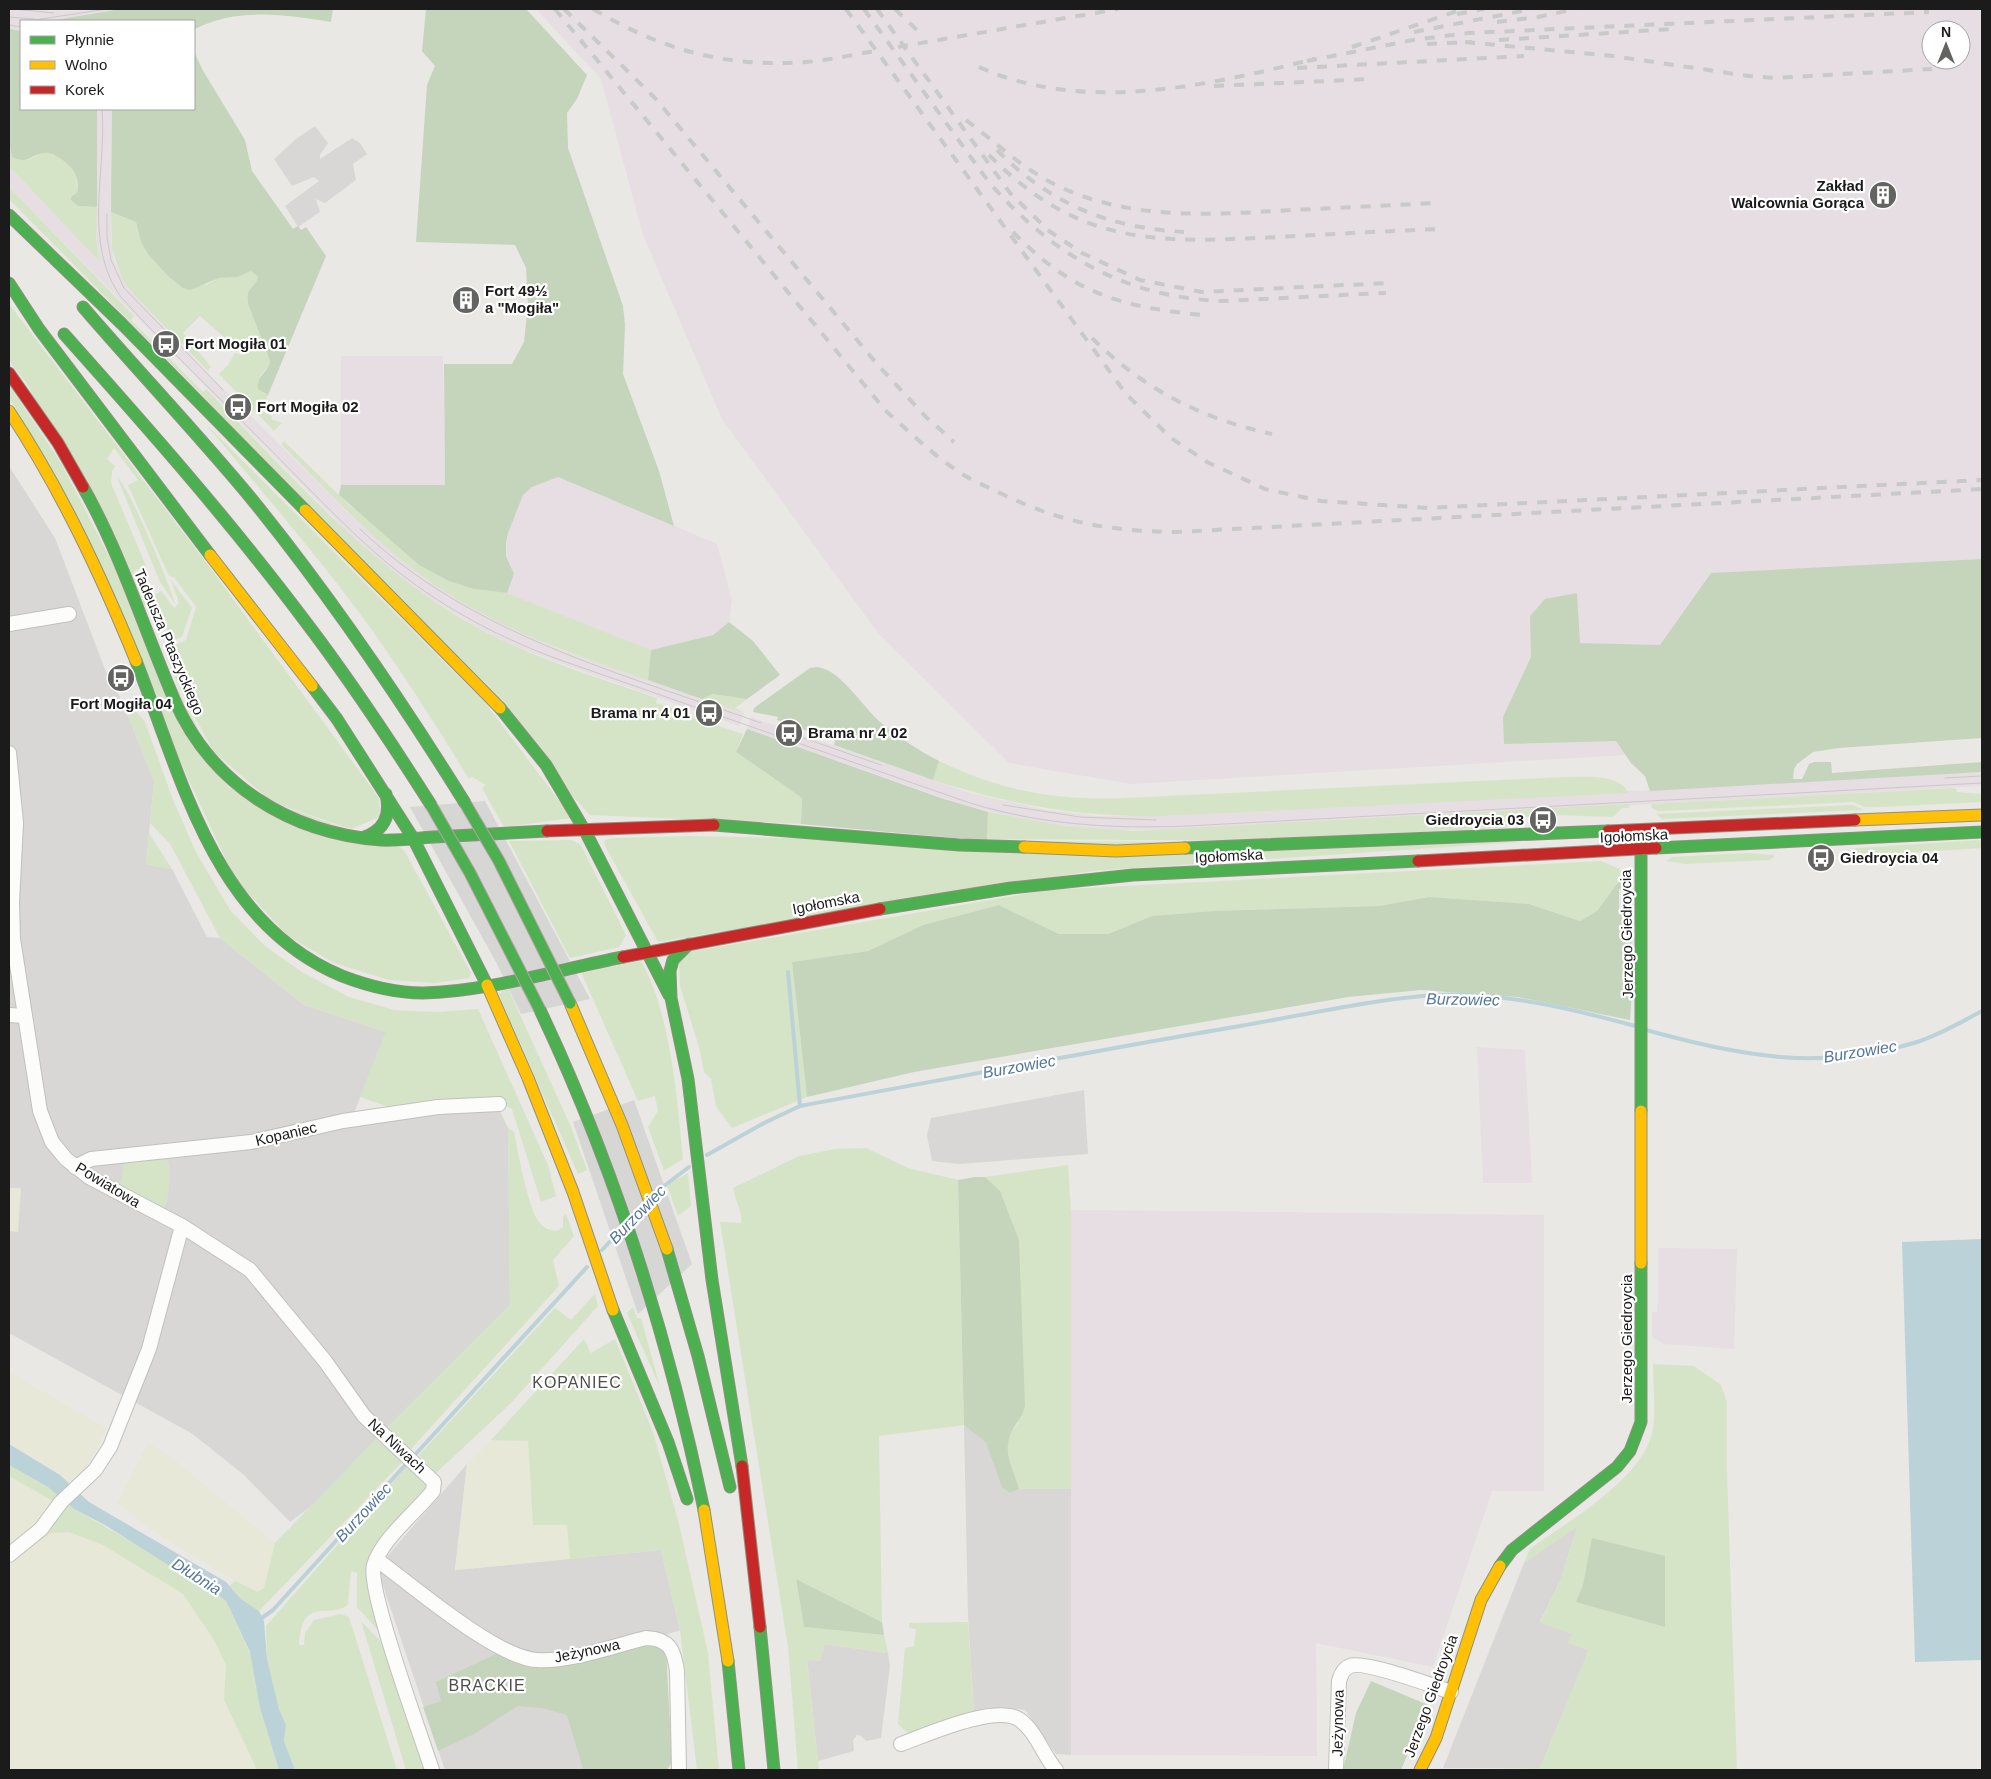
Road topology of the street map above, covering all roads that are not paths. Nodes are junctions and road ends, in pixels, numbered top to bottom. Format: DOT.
graph roads {
  1 [pos="9,215"];
  2 [pos="9,220"];
  3 [pos="9,272"];
  4 [pos="61,281"];
  5 [pos="9,283"];
  6 [pos="74,296"];
  7 [pos="34,301"];
  8 [pos="54,322"];
  9 [pos="9,372"];
  10 [pos="9,411"];
  11 [pos="69,614"];
  12 [pos="9,624"];
  13 [pos="9,755"];
  14 [pos="386,794"];
  15 [pos="1982,815"];
  16 [pos="1641,829"];
  17 [pos="585,831"];
  18 [pos="1982,832"];
  19 [pos="362,838"];
  20 [pos="413,838"];
  21 [pos="1641,850"];
  22 [pos="689,944"];
  23 [pos="648,952"];
  24 [pos="487,985"];
  25 [pos="671,998"];
  26 [pos="9,1015"];
  27 [pos="24,1016"];
  28 [pos="499,1104"];
  29 [pos="75,1167"];
  30 [pos="182,1226"];
  31 [pos="9,1555"];
  32 [pos="376,1559"];
  33 [pos="714,1572"];
  34 [pos="753,1579"];
  35 [pos="1451,1692"];
  36 [pos="901,1744"];
  37 [pos="432,1770"];
  38 [pos="679,1770"];
  39 [pos="738,1770"];
  40 [pos="774,1770"];
  41 [pos="1056,1770"];
  42 [pos="1336,1770"];
  43 [pos="1420,1770"];
  1 -- 17 [label="main road"];
  2 -- 4 [label="main road"];
  3 -- 7 [label="main road"];
  5 -- 14 [label="main road"];
  6 -- 34 [label="main road, bridge"];
  8 -- 33 [label="main road, bridge"];
  9 -- 19 [label="main road, Tadeusza Ptaszyckiego"];
  10 -- 24 [label="main road"];
  11 -- 12 [label="street"];
  13 -- 27 [label="street, Powiatowa"];
  14 -- 19 [label="main road"];
  14 -- 20 [label="main road"];
  15 -- 16 [label="main road, Igołomska"];
  16 -- 17 [label="main road, Igołomska"];
  16 -- 21 [label="main road, Jerzego Giedroycia"];
  17 -- 20 [label="main road, Tadeusza Ptaszyckiego"];
  17 -- 23 [label="main road"];
  18 -- 21 [label="main road, Igołomska"];
  19 -- 20 [label="main road, Tadeusza Ptaszyckiego"];
  20 -- 24 [label="main road"];
  21 -- 22 [label="main road, Igołomska"];
  21 -- 35 [label="main road, Jerzego Giedroycia"];
  22 -- 23 [label="main road, Igołomska"];
  22 -- 25 [label="main road"];
  23 -- 24 [label="main road, Igołomska"];
  23 -- 25 [label="main road"];
  24 -- 33 [label="main road"];
  25 -- 34 [label="main road"];
  26 -- 27 [label="street"];
  27 -- 29 [label="street, Powiatowa"];
  28 -- 29 [label="street, Kopaniec"];
  29 -- 30 [label="street, Powiatowa"];
  30 -- 31 [label="street"];
  30 -- 32 [label="street, Na Niwach"];
  32 -- 37 [label="street, Na Niwach"];
  32 -- 38 [label="street, Jeżynowa"];
  33 -- 39 [label="main road"];
  34 -- 40 [label="main road"];
  35 -- 42 [label="street, Jeżynowa"];
  35 -- 43 [label="main road, Jerzego Giedroycia"];
  36 -- 41 [label="street"];
}
